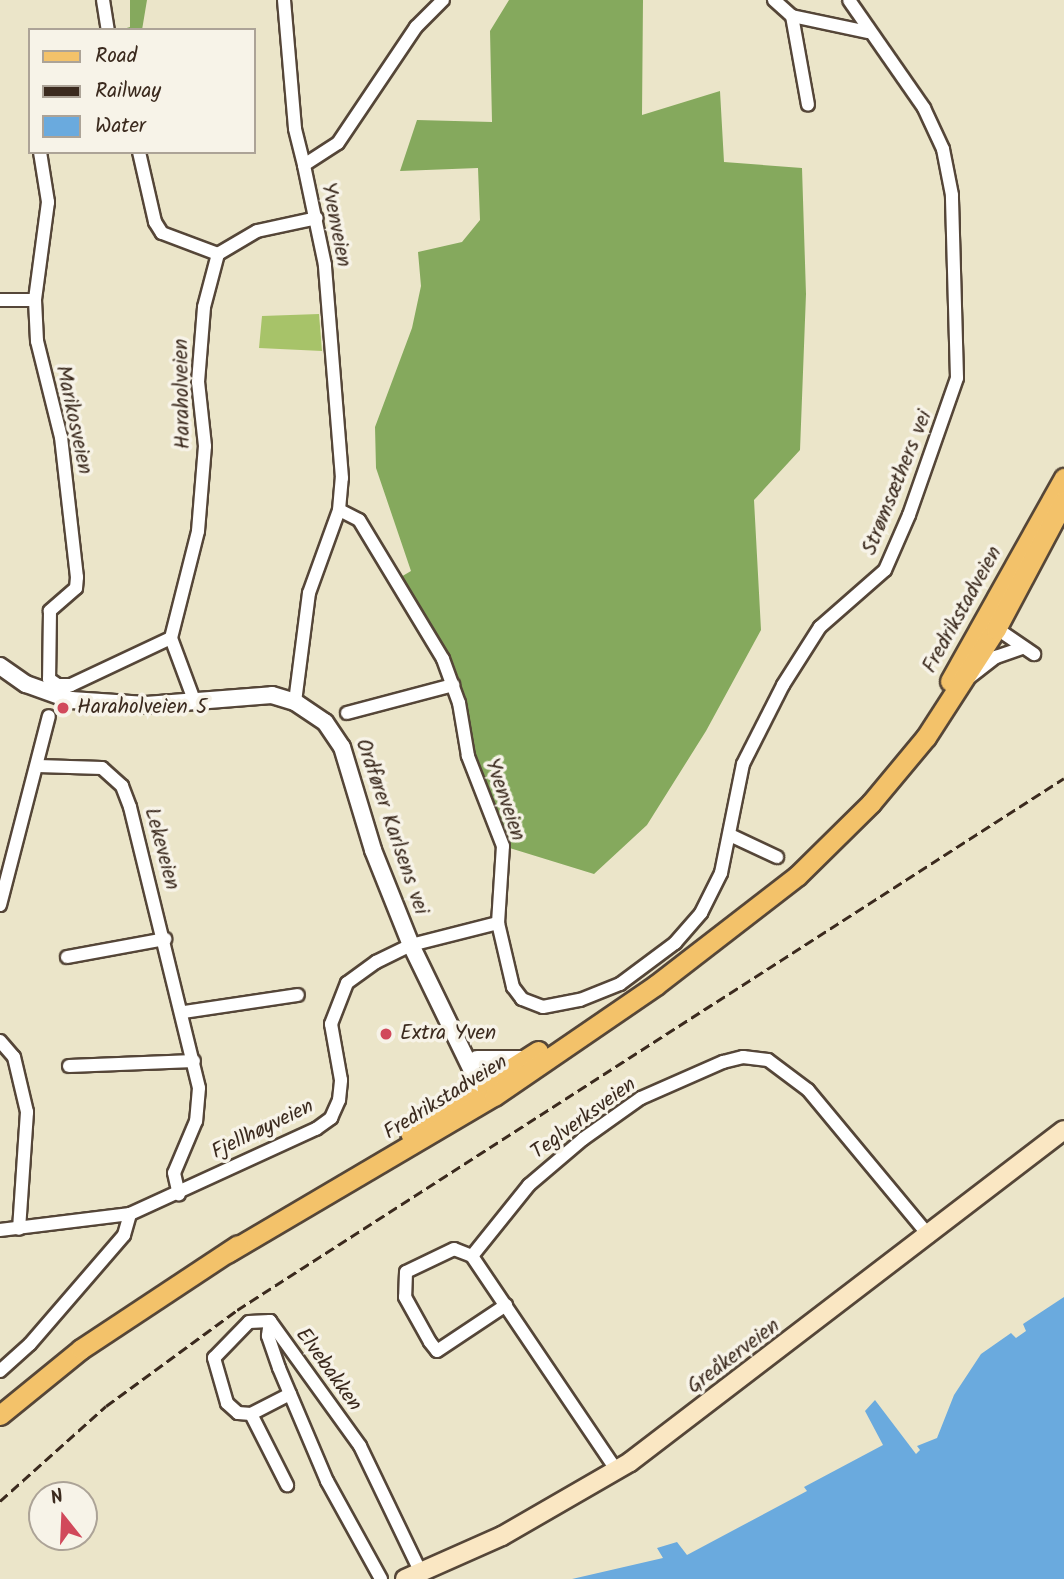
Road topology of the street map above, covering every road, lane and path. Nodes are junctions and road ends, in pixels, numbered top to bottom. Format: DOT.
graph roads {
  1 [pos="103,0"];
  2 [pos="285,0"];
  3 [pos="443,0"];
  4 [pos="774,0"];
  5 [pos="849,0"];
  6 [pos="792,16"];
  7 [pos="108,28"];
  8 [pos="868,32"];
  9 [pos="808,105"];
  10 [pos="40,154"];
  11 [pos="139,154"];
  12 [pos="304,165"];
  13 [pos="317,218"];
  14 [pos="218,254"];
  15 [pos="0,300"];
  16 [pos="35,300"];
  17 [pos="1064,478"];
  18 [pos="1064,501"];
  19 [pos="339,510"];
  20 [pos="990,624"];
  21 [pos="171,638"];
  22 [pos="0,666"];
  23 [pos="964,681"];
  24 [pos="453,685"];
  25 [pos="194,700"];
  26 [pos="295,702"];
  27 [pos="347,713"];
  28 [pos="49,716"];
  29 [pos="902,764"];
  30 [pos="38,766"];
  31 [pos="730,835"];
  32 [pos="777,857"];
  33 [pos="0,905"];
  34 [pos="498,923"];
  35 [pos="165,939"];
  36 [pos="411,945"];
  37 [pos="67,957"];
  38 [pos="680,965"];
  39 [pos="298,995"];
  40 [pos="184,1012"];
  41 [pos="453,1029"];
  42 [pos="1,1044"];
  43 [pos="526,1058"];
  44 [pos="477,1059"];
  45 [pos="194,1061"];
  46 [pos="69,1066"];
  47 [pos="488,1088"];
  48 [pos="1064,1130"];
  49 [pos="179,1194"];
  50 [pos="130,1214"];
  51 [pos="19,1229"];
  52 [pos="0,1230"];
  53 [pos="929,1236"];
  54 [pos="472,1256"];
  55 [pos="506,1305"];
  56 [pos="270,1321"];
  57 [pos="0,1371"];
  58 [pos="290,1394"];
  59 [pos="251,1414"];
  60 [pos="0,1415"];
  61 [pos="617,1471"];
  62 [pos="288,1485"];
  63 [pos="413,1576"];
  64 [pos="381,1579"];
  1 -- 7 [label="street"];
  2 -- 12 [label="street"];
  3 -- 12 [label="street, Yvenveien"];
  4 -- 6 [label="street"];
  5 -- 8 [label="street, Strømsæthers vei"];
  6 -- 8 [label="street"];
  6 -- 9 [label="street"];
  8 -- 31 [label="street, Strømsæthers vei"];
  10 -- 16 [label="street, Marikosveien"];
  11 -- 14 [label="street"];
  12 -- 13 [label="street, Yvenveien"];
  13 -- 14 [label="street"];
  13 -- 19 [label="street, Yvenveien"];
  14 -- 21 [label="street, Haraholveien"];
  15 -- 16 [label="street"];
  16 -- 21 [label="street, Marikosveien"];
  17 -- 20 [label="main road, Fredrikstadveien"];
  18 -- 20 [label="main road, Fredrikstadveien"];
  19 -- 24 [label="street, Yvenveien"];
  19 -- 26 [label="street, Yvenveien"];
  20 -- 23 [label="main road, Fredrikstadveien"];
  20 -- 23 [label="street"];
  20 -- 29 [label="main road, Fredrikstadveien"];
  21 -- 25 [label="street"];
  22 -- 25 [label="street, Ordfører Karlsens vei"];
  23 -- 29 [label="main road, Fredrikstadveien"];
  24 -- 27 [label="street"];
  24 -- 34 [label="street, Yvenveien"];
  25 -- 26 [label="street, Ordfører Karlsens vei"];
  26 -- 36 [label="street, Ordfører Karlsens vei"];
  28 -- 30 [label="street"];
  29 -- 38 [label="main road, Fredrikstadveien"];
  30 -- 33 [label="street"];
  30 -- 35 [label="street, Lekeveien"];
  31 -- 32 [label="street"];
  31 -- 34 [label="street, Strømsæthers vei"];
  34 -- 36 [label="street"];
  35 -- 37 [label="street"];
  35 -- 40 [label="street, Lekeveien"];
  36 -- 41 [label="street, Ordfører Karlsens vei"];
  36 -- 49 [label="street, Fjellhøyveien"];
  38 -- 43 [label="main road, Fredrikstadveien"];
  38 -- 47 [label="main road, Fredrikstadveien"];
  39 -- 40 [label="street"];
  40 -- 45 [label="street, Lekeveien"];
  41 -- 44 [label="street, Ordfører Karlsens vei"];
  41 -- 47 [label="street, Ordfører Karlsens vei"];
  42 -- 51 [label="street"];
  43 -- 44 [label="street"];
  43 -- 47 [label="main road, Fredrikstadveien"];
  44 -- 47 [label="street, Ordfører Karlsens vei"];
  45 -- 46 [label="street"];
  45 -- 49 [label="street, Lekeveien"];
  47 -- 60 [label="main road, Fredrikstadveien"];
  48 -- 53 [label="main road, Greåkerveien"];
  49 -- 50 [label="street, Fjellhøyveien"];
  50 -- 51 [label="street, Fjellhøyveien"];
  50 -- 57 [label="street"];
  51 -- 52 [label="street, Fjellhøyveien"];
  53 -- 54 [label="street, Teglverksveien"];
  53 -- 61 [label="main road, Greåkerveien"];
  54 -- 55 [label="street"];
  54 -- 55 [label="street"];
  55 -- 61 [label="street"];
  56 -- 58 [label="street"];
  56 -- 59 [label="street, Elvebakken"];
  56 -- 63 [label="street, Elvebakken"];
  58 -- 59 [label="street"];
  58 -- 64 [label="street"];
  59 -- 62 [label="street"];
  61 -- 63 [label="main road, Greåkerveien"];
}
